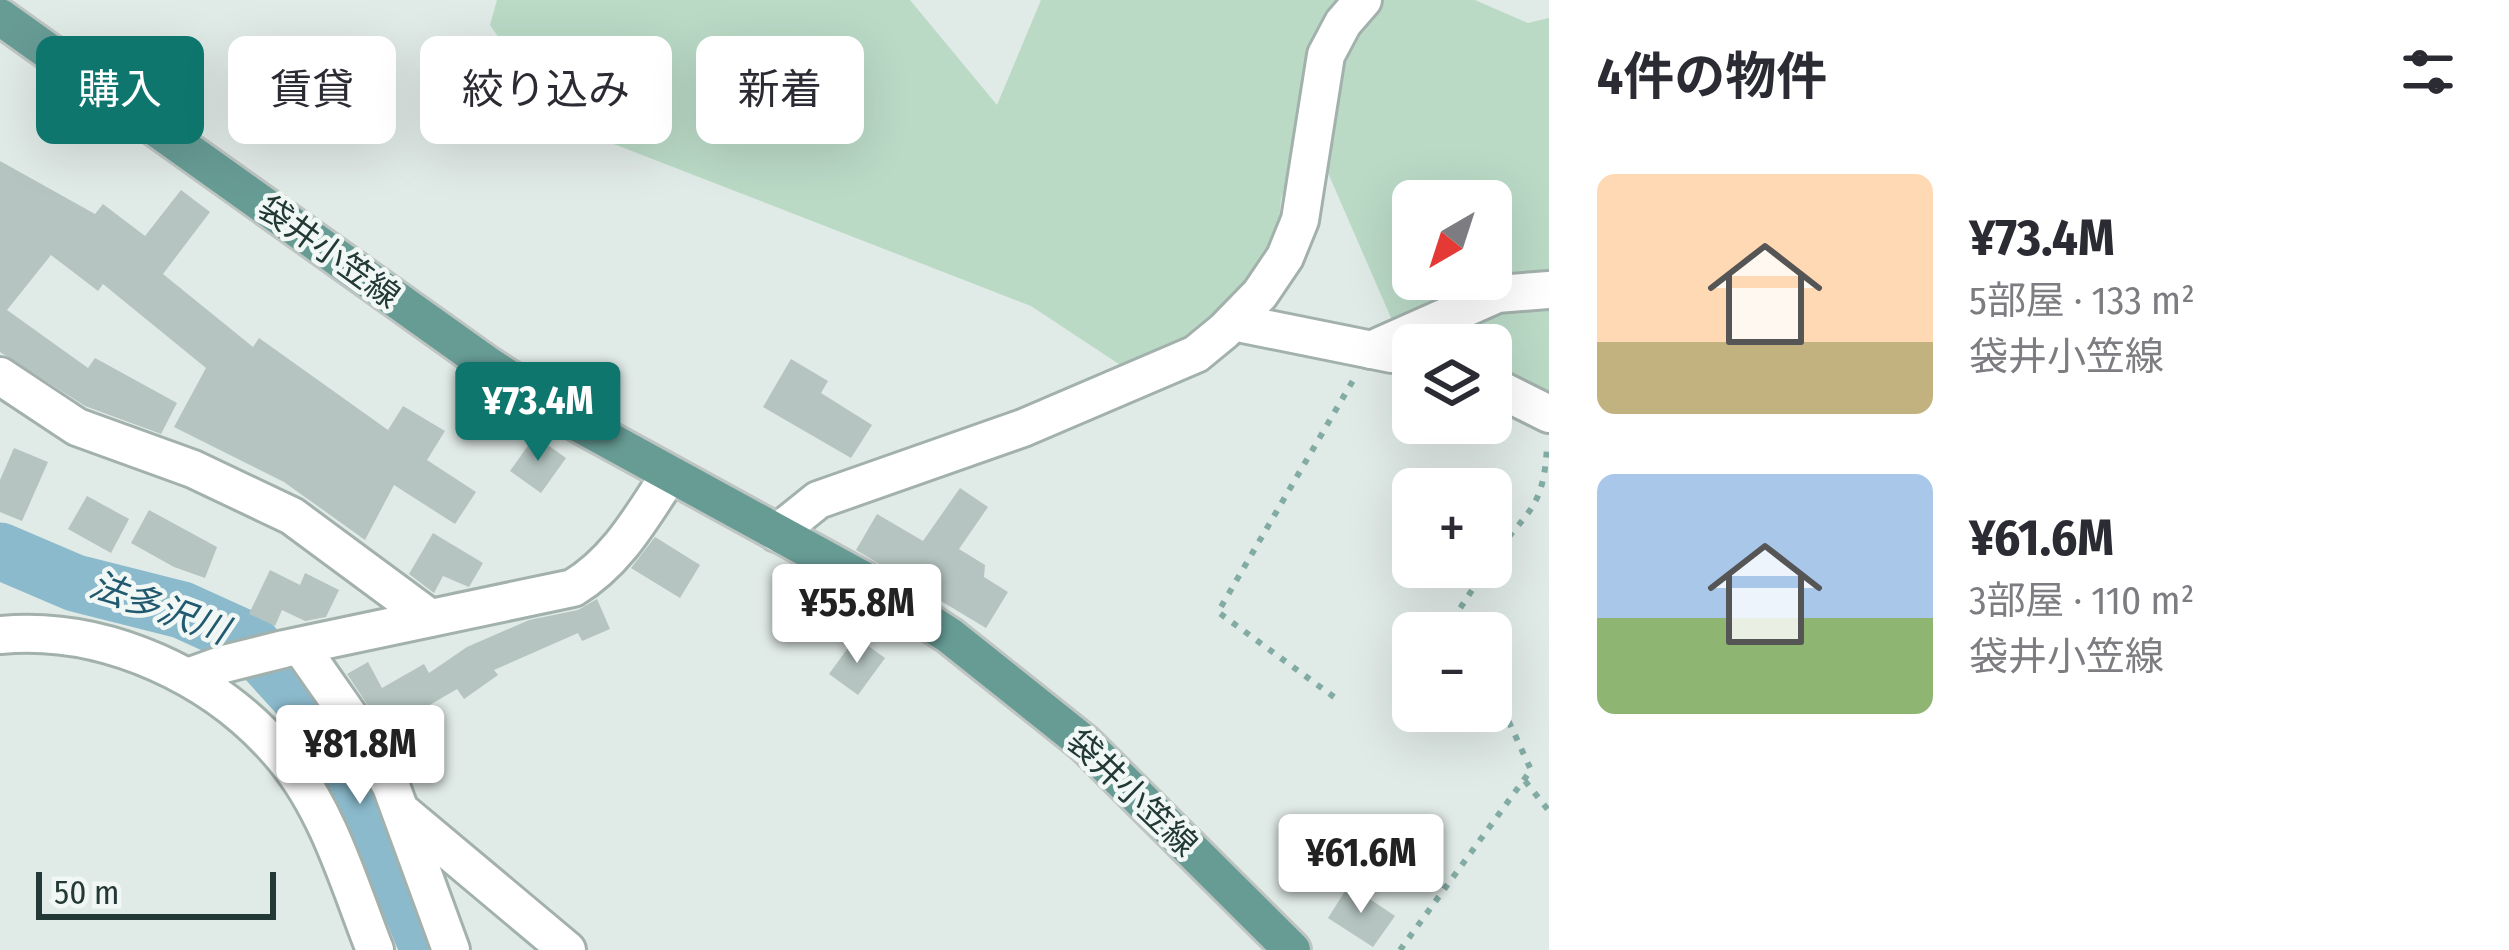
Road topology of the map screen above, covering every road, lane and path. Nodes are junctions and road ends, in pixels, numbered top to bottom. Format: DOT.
graph roads {
  1 [pos="1363,0"];
  2 [pos="0,17"];
  3 [pos="1549,290"];
  4 [pos="1233,322"];
  5 [pos="1371,350"];
  6 [pos="1392,354"];
  7 [pos="0,376"];
  8 [pos="1512,396"];
  9 [pos="1548,414"];
  10 [pos="670,474"];
  11 [pos="1512,532"];
  12 [pos="777,533"];
  13 [pos="430,618"];
  14 [pos="0,635"];
  15 [pos="292,647"];
  16 [pos="188,677"];
  17 [pos="1334,698"];
  18 [pos="1512,728"];
  19 [pos="1524,779"];
  20 [pos="399,808"];
  21 [pos="1549,811"];
  22 [pos="375,950"];
  23 [pos="451,950"];
  24 [pos="567,950"];
  25 [pos="1292,950"];
  26 [pos="1400,950"];
  1 -- 4 [label="street"];
  2 -- 10 [label="main road, 袋井小笠線"];
  3 -- 5 [label="street"];
  4 -- 5 [label="street"];
  4 -- 12 [label="street"];
  5 -- 6 [label="street"];
  5 -- 17 [label="path"];
  7 -- 13 [label="street"];
  8 -- 9 [label="street"];
  9 -- 11 [label="path"];
  10 -- 12 [label="main road, 袋井小笠線"];
  10 -- 13 [label="street"];
  12 -- 25 [label="main road, 袋井小笠線"];
  13 -- 15 [label="street"];
  14 -- 16 [label="street"];
  15 -- 16 [label="street"];
  15 -- 20 [label="street"];
  16 -- 22 [label="street"];
  18 -- 19 [label="path"];
  19 -- 21 [label="path"];
  19 -- 26 [label="path"];
  20 -- 23 [label="street"];
  20 -- 24 [label="street"];
}
